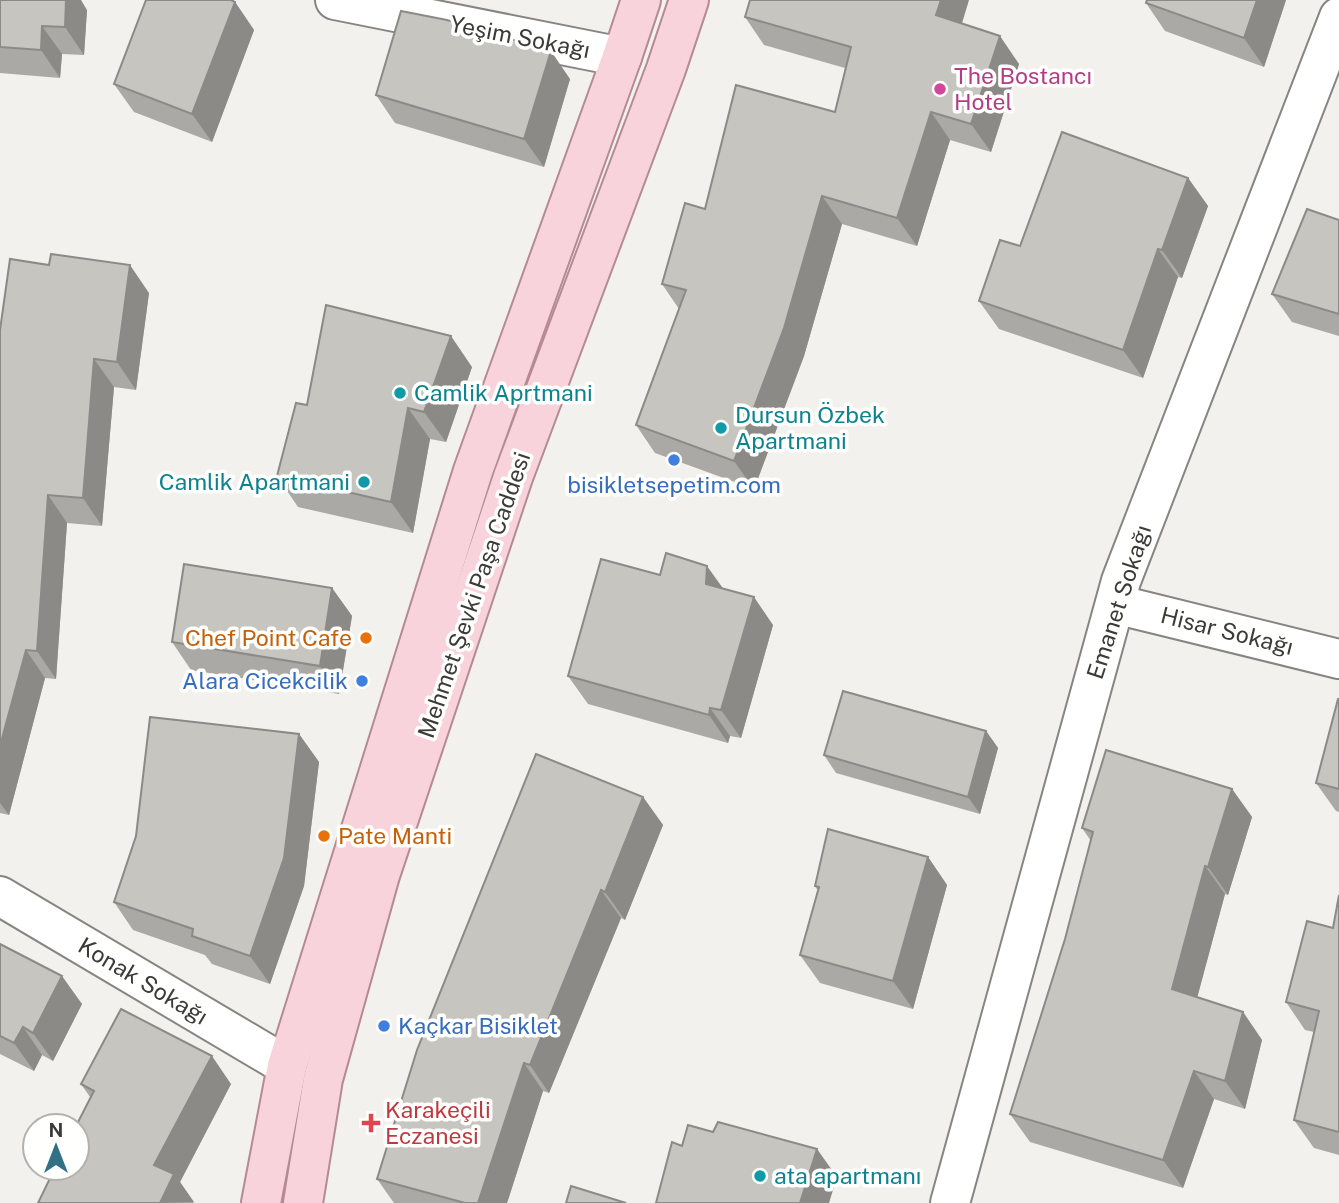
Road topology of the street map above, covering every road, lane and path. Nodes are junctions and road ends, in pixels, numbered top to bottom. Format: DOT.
graph roads {
  1 [pos="335,0"];
  2 [pos="640,0"];
  3 [pos="690,0"];
  4 [pos="1339,17"];
  5 [pos="622,57"];
  6 [pos="1115,604"];
  7 [pos="1339,659"];
  8 [pos="0,896"];
  9 [pos="287,1066"];
  10 [pos="261,1203"];
  11 [pos="303,1203"];
  12 [pos="950,1203"];
  1 -- 5 [label="street, Yeşim Sokağı"];
  2 -- 5 [label="main road, Mehmet Şevki Paşa Caddesi"];
  3 -- 11 [label="main road, Mehmet Şevki Paşa Caddesi"];
  4 -- 6 [label="street, Emanet Sokağı"];
  5 -- 9 [label="main road, Mehmet Şevki Paşa Caddesi"];
  6 -- 7 [label="street, Hisar Sokağı"];
  6 -- 12 [label="street, Emanet Sokağı"];
  8 -- 9 [label="street, Konak Sokağı"];
  9 -- 10 [label="main road, Mehmet Şevki Paşa Caddesi"];
}
